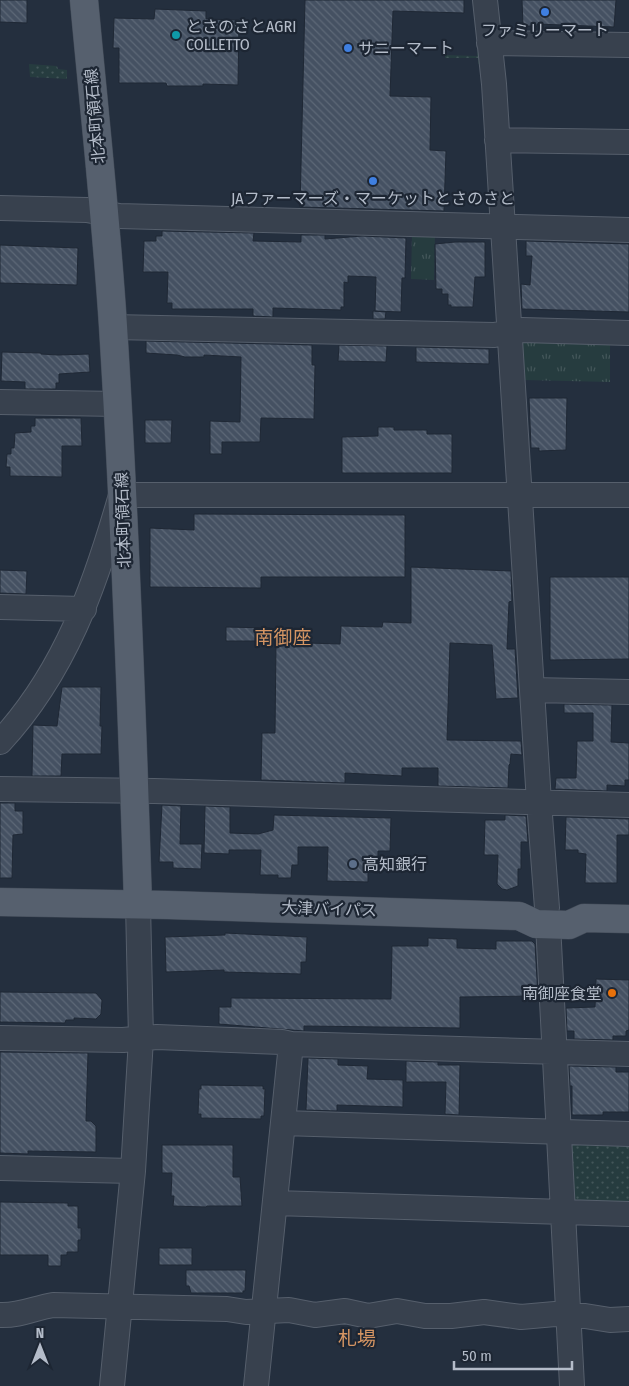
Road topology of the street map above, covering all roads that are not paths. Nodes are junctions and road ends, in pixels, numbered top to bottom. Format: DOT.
graph roads {
  1 [pos="84,0"];
  2 [pos="485,0"];
  3 [pos="490,43"];
  4 [pos="629,45"];
  5 [pos="497,140"];
  6 [pos="629,142"];
  7 [pos="0,208"];
  8 [pos="104,213"];
  9 [pos="502,228"];
  10 [pos="629,230"];
  11 [pos="113,327"];
  12 [pos="510,332"];
  13 [pos="629,333"];
  14 [pos="0,402"];
  15 [pos="118,404"];
  16 [pos="629,495"];
  17 [pos="121,496"];
  18 [pos="520,496"];
  19 [pos="0,607"];
  20 [pos="84,609"];
  21 [pos="532,690"];
  22 [pos="629,692"];
  23 [pos="5,730"];
  24 [pos="0,789"];
  25 [pos="133,791"];
  26 [pos="538,802"];
  27 [pos="629,805"];
  28 [pos="0,902"];
  29 [pos="138,904"];
  30 [pos="548,916"];
  31 [pos="629,919"];
  32 [pos="0,1038"];
  33 [pos="141,1039"];
  34 [pos="291,1044"];
  35 [pos="555,1052"];
  36 [pos="629,1054"];
  37 [pos="283,1123"];
  38 [pos="559,1132"];
  39 [pos="629,1134"];
  40 [pos="0,1168"];
  41 [pos="133,1171"];
  42 [pos="275,1203"];
  43 [pos="563,1212"];
  44 [pos="629,1214"];
  45 [pos="120,1307"];
  46 [pos="263,1311"];
  47 [pos="0,1315"];
  48 [pos="568,1315"];
  49 [pos="629,1319"];
  50 [pos="112,1386"];
  51 [pos="256,1386"];
  52 [pos="572,1386"];
  1 -- 8 [label="main road, 北本町領石線"];
  2 -- 3 [label="street"];
  3 -- 4 [label="street"];
  3 -- 5 [label="street"];
  5 -- 6 [label="street"];
  5 -- 9 [label="street"];
  7 -- 8 [label="street"];
  8 -- 9 [label="street"];
  8 -- 11 [label="main road, 北本町領石線"];
  9 -- 10 [label="street"];
  9 -- 12 [label="street"];
  11 -- 12 [label="street"];
  11 -- 15 [label="main road, 北本町領石線"];
  12 -- 13 [label="street"];
  12 -- 18 [label="street"];
  14 -- 15 [label="street"];
  15 -- 17 [label="main road, 北本町領石線"];
  16 -- 18 [label="street"];
  17 -- 18 [label="street"];
  17 -- 20 [label="street"];
  17 -- 25 [label="main road, 北本町領石線"];
  18 -- 21 [label="street"];
  19 -- 20 [label="street"];
  20 -- 23 [label="street"];
  21 -- 22 [label="street"];
  21 -- 26 [label="street"];
  24 -- 25 [label="street"];
  25 -- 26 [label="street"];
  25 -- 29 [label="main road, 北本町領石線"];
  26 -- 27 [label="street"];
  26 -- 30 [label="street"];
  28 -- 29 [label="main road"];
  29 -- 30 [label="main road, 大津バイパス"];
  29 -- 33 [label="street"];
  30 -- 31 [label="main road, 大津バイパス"];
  30 -- 35 [label="street"];
  32 -- 33 [label="street"];
  33 -- 34 [label="street"];
  33 -- 41 [label="street"];
  34 -- 35 [label="street"];
  34 -- 37 [label="street"];
  35 -- 36 [label="street"];
  35 -- 38 [label="street"];
  37 -- 38 [label="street"];
  37 -- 42 [label="street"];
  38 -- 39 [label="street"];
  38 -- 43 [label="street"];
  40 -- 41 [label="street"];
  41 -- 45 [label="street"];
  42 -- 43 [label="street"];
  42 -- 46 [label="street"];
  43 -- 44 [label="street"];
  43 -- 48 [label="street"];
  45 -- 46 [label="street"];
  45 -- 47 [label="street"];
  45 -- 50 [label="street"];
  46 -- 48 [label="street"];
  46 -- 51 [label="street"];
  48 -- 49 [label="street"];
  48 -- 52 [label="street"];
}
